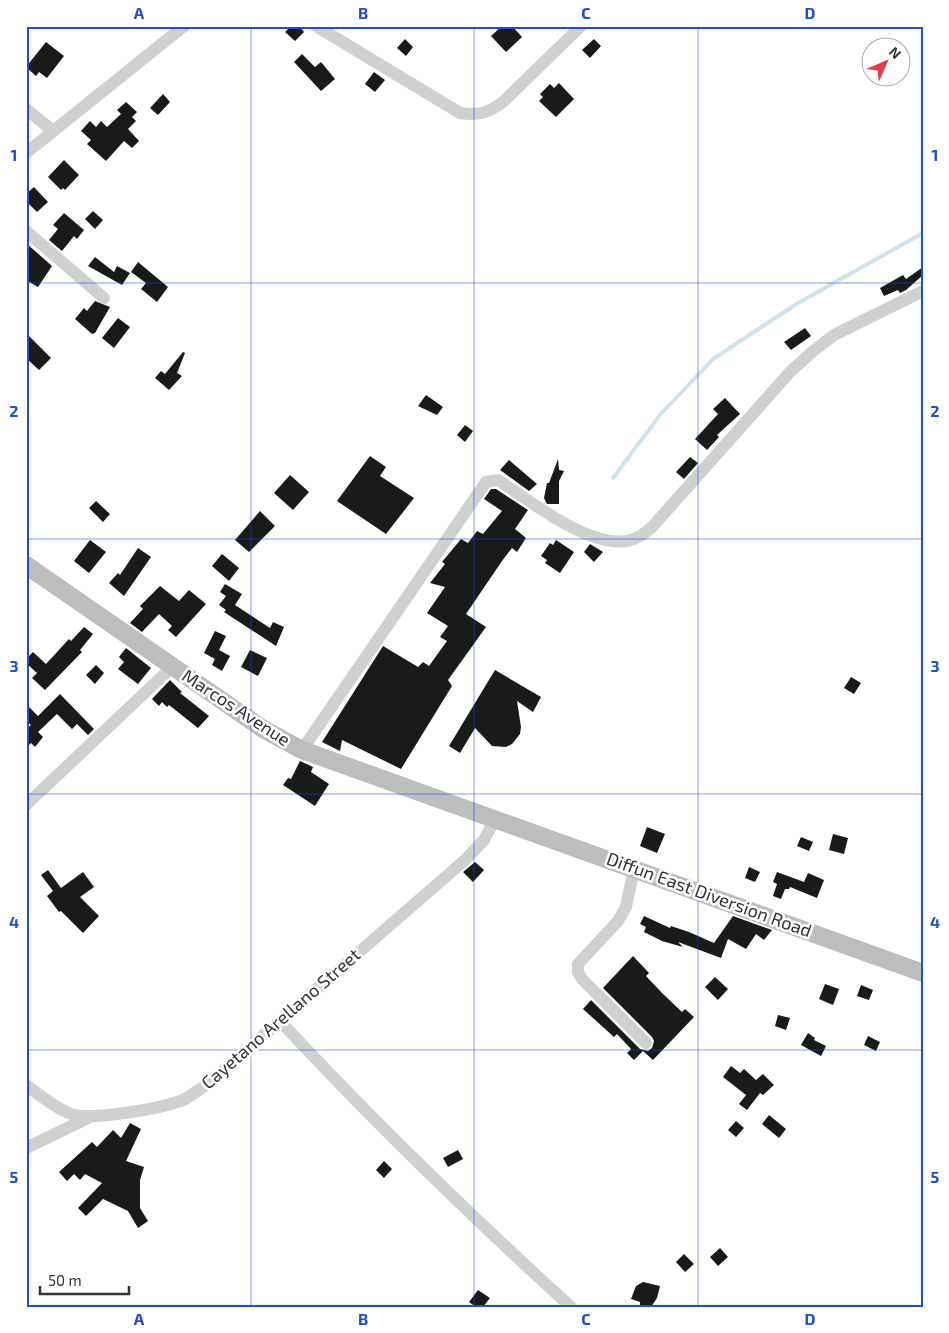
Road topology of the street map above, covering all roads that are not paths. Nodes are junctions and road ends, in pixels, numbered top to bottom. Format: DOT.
graph roads {
  1 [pos="184,26"];
  2 [pos="316,26"];
  3 [pos="581,26"];
  4 [pos="26,110"];
  5 [pos="52,130"];
  6 [pos="26,153"];
  7 [pos="26,231"];
  8 [pos="923,292"];
  9 [pos="104,298"];
  10 [pos="27,568"];
  11 [pos="172,667"];
  12 [pos="302,750"];
  13 [pos="26,805"];
  14 [pos="495,819"];
  15 [pos="634,868"];
  16 [pos="923,972"];
  17 [pos="280,1021"];
  18 [pos="646,1043"];
  19 [pos="26,1085"];
  20 [pos="90,1117"];
  21 [pos="26,1148"];
  22 [pos="571,1307"];
  1 -- 5 [label="street"];
  2 -- 3 [label="street"];
  4 -- 5 [label="street"];
  5 -- 6 [label="street"];
  7 -- 9 [label="street"];
  8 -- 12 [label="street"];
  10 -- 11 [label="main road, Marcos Avenue"];
  11 -- 12 [label="main road, Marcos Avenue"];
  11 -- 13 [label="street"];
  12 -- 14 [label="main road, Marcos Avenue"];
  14 -- 15 [label="main road, Diffun East Diversion Road"];
  14 -- 17 [label="street, Cayetano Arellano Street"];
  15 -- 16 [label="main road, Diffun East Diversion Road"];
  15 -- 18 [label="street"];
  17 -- 20 [label="street, Cayetano Arellano Street"];
  17 -- 22 [label="street"];
  19 -- 20 [label="street, Cayetano Arellano Street"];
  20 -- 21 [label="street"];
}
